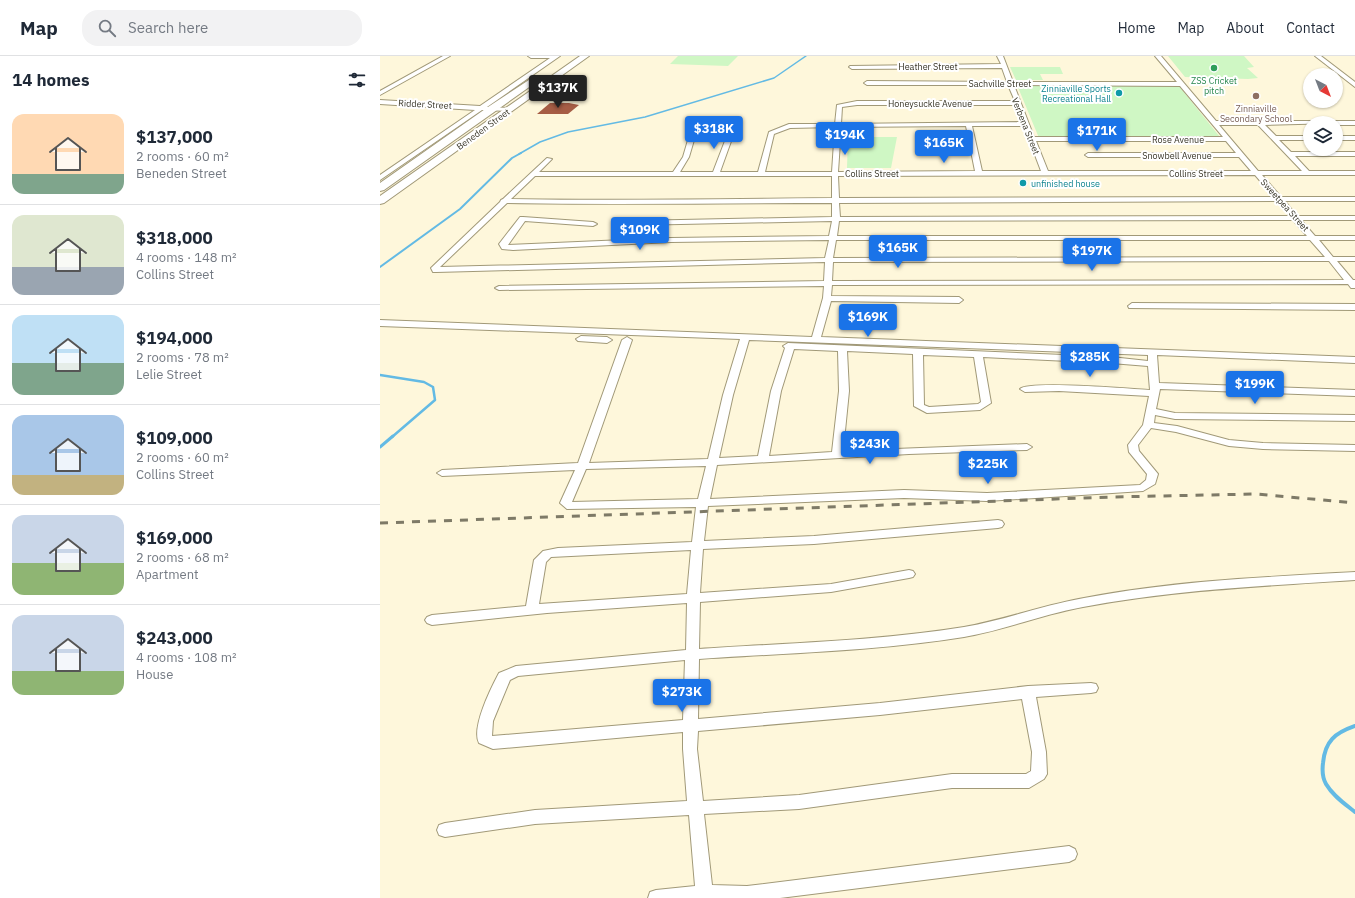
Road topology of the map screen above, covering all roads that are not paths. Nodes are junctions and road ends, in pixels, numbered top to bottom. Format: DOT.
graph roads {
  1 [pos="447,56"];
  2 [pos="532,56"];
  3 [pos="573,56"];
  4 [pos="585,56"];
  5 [pos="1000,56"];
  6 [pos="1158,56"];
  7 [pos="1318,56"];
  8 [pos="556,57"];
  9 [pos="1004,66"];
  10 [pos="852,67"];
  11 [pos="867,83"];
  12 [pos="1009,83"];
  13 [pos="1181,84"];
  14 [pos="1354,84"];
  15 [pos="380,94"];
  16 [pos="380,102"];
  17 [pos="1017,103"];
  18 [pos="488,107"];
  19 [pos="512,108"];
  20 [pos="696,123"];
  21 [pos="1214,123"];
  22 [pos="1260,123"];
  23 [pos="1355,123"];
  24 [pos="969,124"];
  25 [pos="1026,124"];
  26 [pos="838,125"];
  27 [pos="731,133"];
  28 [pos="1276,138"];
  29 [pos="1303,138"];
  30 [pos="1343,138"];
  31 [pos="1355,138"];
  32 [pos="1032,139"];
  33 [pos="1227,139"];
  34 [pos="1291,154"];
  35 [pos="1355,154"];
  36 [pos="1241,155"];
  37 [pos="1088,156"];
  38 [pos="549,159"];
  39 [pos="761,173"];
  40 [pos="835,173"];
  41 [pos="979,173"];
  42 [pos="1045,173"];
  43 [pos="1256,173"];
  44 [pos="1308,173"];
  45 [pos="1355,173"];
  46 [pos="533,174"];
  47 [pos="675,174"];
  48 [pos="716,174"];
  49 [pos="381,176"];
  50 [pos="380,188"];
  51 [pos="1280,199"];
  52 [pos="1355,199"];
  53 [pos="836,200"];
  54 [pos="380,201"];
  55 [pos="503,201"];
  56 [pos="1297,218"];
  57 [pos="1355,218"];
  58 [pos="836,219"];
  59 [pos="633,222"];
  60 [pos="593,224"];
  61 [pos="1314,238"];
  62 [pos="1355,238"];
  63 [pos="834,239"];
  64 [pos="1331,259"];
  65 [pos="1355,259"];
  66 [pos="829,260"];
  67 [pos="828,283"];
  68 [pos="1353,284"];
  69 [pos="499,288"];
  70 [pos="827,298"];
  71 [pos="959,300"];
  72 [pos="1132,306"];
  73 [pos="1355,307"];
  74 [pos="380,323"];
  75 [pos="581,339"];
  76 [pos="816,339"];
  77 [pos="627,340"];
  78 [pos="744,341"];
  79 [pos="790,346"];
  80 [pos="842,348"];
  81 [pos="918,351"];
  82 [pos="978,354"];
  83 [pos="1152,358"];
  84 [pos="1355,360"];
  85 [pos="1025,389"];
  86 [pos="1155,390"];
  87 [pos="1355,393"];
  88 [pos="1151,411"];
  89 [pos="1355,418"];
  90 [pos="1148,426"];
  91 [pos="1027,447"];
  92 [pos="1355,448"];
  93 [pos="837,456"];
  94 [pos="762,459"];
  95 [pos="712,462"];
  96 [pos="582,467"];
  97 [pos="442,473"];
  98 [pos="703,503"];
  99 [pos="998,524"];
  100 [pos="697,544"];
  101 [pos="909,574"];
  102 [pos="1355,576"];
  103 [pos="693,598"];
  104 [pos="532,610"];
  105 [pos="432,620"];
  106 [pos="692,656"];
  107 [pos="1091,688"];
  108 [pos="1028,692"];
  109 [pos="690,726"];
  110 [pos="696,809"];
  111 [pos="445,830"];
  112 [pos="1069,854"];
  113 [pos="705,896"];
  114 [pos="656,898"];
  1 -- 15 [label="street"];
  2 -- 8 [label="street"];
  3 -- 18 [label="main road, Beneden Street"];
  4 -- 19 [label="main road, Beneden Street"];
  5 -- 9 [label="street, Verbena Street"];
  6 -- 13 [label="street, Sweetpea Street"];
  7 -- 14 [label="street"];
  8 -- 18 [label="street, Beneden Street"];
  9 -- 10 [label="street, Heather Street"];
  9 -- 12 [label="street, Verbena Street"];
  11 -- 12 [label="street, Sachville Street"];
  12 -- 13 [label="street, Sachville Street"];
  12 -- 17 [label="street, Verbena Street"];
  13 -- 21 [label="street, Sweetpea Street"];
  16 -- 18 [label="street, Ridder Street"];
  17 -- 25 [label="street, Verbena Street"];
  17 -- 26 [label="street, Honeysuckle Avenue"];
  18 -- 19 [label="street, Ridder Street"];
  18 -- 49 [label="street, Beneden Street"];
  18 -- 50 [label="main road, Beneden Street"];
  19 -- 54 [label="main road, Beneden Street"];
  20 -- 47 [label="street"];
  21 -- 22 [label="street"];
  21 -- 33 [label="street, Sweetpea Street"];
  22 -- 23 [label="street"];
  22 -- 28 [label="street"];
  24 -- 25 [label="street"];
  24 -- 26 [label="street"];
  24 -- 41 [label="street"];
  25 -- 32 [label="street, Verbena Street"];
  26 -- 39 [label="street"];
  26 -- 40 [label="street"];
  27 -- 48 [label="street"];
  28 -- 29 [label="street"];
  28 -- 34 [label="street"];
  30 -- 31 [label="street"];
  32 -- 37 [label="street, Rose Avenue"];
  32 -- 42 [label="street, Verbena Street"];
  33 -- 36 [label="street, Sweetpea Street"];
  33 -- 37 [label="street, Rose Avenue"];
  34 -- 35 [label="street"];
  34 -- 44 [label="street"];
  36 -- 37 [label="street, Snowbell Avenue"];
  36 -- 43 [label="street, Sweetpea Street"];
  37 -- 42 [label="street, Collins Street"];
  37 -- 43 [label="street, Collins Street"];
  38 -- 46 [label="street"];
  39 -- 40 [label="street, Collins Street"];
  39 -- 48 [label="street, Collins Street"];
  40 -- 41 [label="street, Collins Street"];
  40 -- 53 [label="street"];
  41 -- 42 [label="street, Collins Street"];
  43 -- 44 [label="street, Collins Street"];
  43 -- 51 [label="street, Sweetpea Street"];
  44 -- 45 [label="street, Collins Street"];
  46 -- 47 [label="street, Collins Street"];
  46 -- 55 [label="street"];
  47 -- 48 [label="street, Collins Street"];
  51 -- 52 [label="street"];
  51 -- 53 [label="street"];
  51 -- 56 [label="street, Sweetpea Street"];
  53 -- 55 [label="street"];
  53 -- 58 [label="street"];
  55 -- 66 [label="street"];
  56 -- 57 [label="street"];
  56 -- 58 [label="street"];
  56 -- 61 [label="street, Sweetpea Street"];
  58 -- 59 [label="street"];
  58 -- 63 [label="street"];
  60 -- 63 [label="street"];
  61 -- 62 [label="street"];
  61 -- 63 [label="street"];
  61 -- 64 [label="street, Sweetpea Street"];
  63 -- 66 [label="street"];
  64 -- 65 [label="street"];
  64 -- 66 [label="street"];
  64 -- 68 [label="street, Sweetpea Street"];
  66 -- 67 [label="street"];
  67 -- 68 [label="street"];
  67 -- 69 [label="street"];
  67 -- 70 [label="street"];
  70 -- 71 [label="street"];
  70 -- 76 [label="street"];
  72 -- 73 [label="street"];
  74 -- 78 [label="street"];
  75 -- 77 [label="street"];
  76 -- 78 [label="street"];
  76 -- 83 [label="street"];
  77 -- 78 [label="street"];
  77 -- 96 [label="street"];
  78 -- 79 [label="street"];
  78 -- 95 [label="street"];
  79 -- 80 [label="street"];
  79 -- 94 [label="street"];
  80 -- 81 [label="street"];
  80 -- 93 [label="street"];
  81 -- 82 [label="street"];
  81 -- 82 [label="street"];
  82 -- 83 [label="street"];
  83 -- 84 [label="street"];
  83 -- 86 [label="street"];
  85 -- 86 [label="street"];
  86 -- 87 [label="street"];
  86 -- 88 [label="street"];
  88 -- 89 [label="street"];
  88 -- 90 [label="street"];
  90 -- 92 [label="street"];
  90 -- 98 [label="street"];
  91 -- 93 [label="street"];
  93 -- 94 [label="street"];
  94 -- 95 [label="street"];
  95 -- 96 [label="street"];
  95 -- 98 [label="street"];
  96 -- 97 [label="street"];
  96 -- 98 [label="street"];
  98 -- 100 [label="street"];
  99 -- 100 [label="street"];
  100 -- 103 [label="street"];
  100 -- 104 [label="street"];
  101 -- 103 [label="street"];
  102 -- 106 [label="street"];
  103 -- 104 [label="street"];
  103 -- 106 [label="street"];
  104 -- 105 [label="street"];
  106 -- 109 [label="street"];
  106 -- 109 [label="street"];
  107 -- 108 [label="street"];
  108 -- 109 [label="street"];
  108 -- 110 [label="street"];
  109 -- 110 [label="street"];
  110 -- 111 [label="street"];
  110 -- 113 [label="street"];
  112 -- 113 [label="street"];
  113 -- 114 [label="street"];
}
